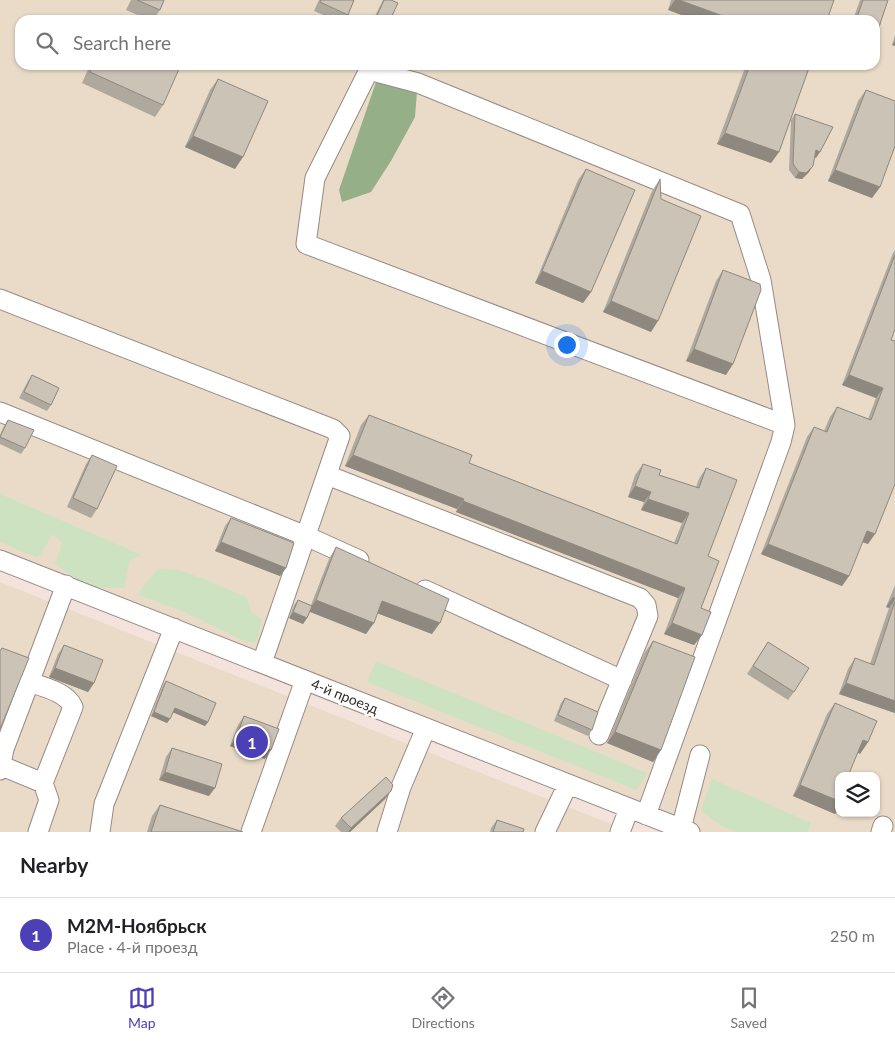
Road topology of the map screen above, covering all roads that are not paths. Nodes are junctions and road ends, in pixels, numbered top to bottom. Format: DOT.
graph roads {
  1 [pos="0,299"];
  2 [pos="0,412"];
  3 [pos="785,425"];
  4 [pos="327,475"];
  5 [pos="306,536"];
  6 [pos="0,560"];
  7 [pos="378,568"];
  8 [pos="405,581"];
  9 [pos="66,584"];
  10 [pos="174,628"];
  11 [pos="262,663"];
  12 [pos="305,680"];
  13 [pos="622,680"];
  14 [pos="29,682"];
  15 [pos="426,728"];
  16 [pos="599,735"];
  17 [pos="700,755"];
  18 [pos="1,768"];
  19 [pos="43,783"];
  20 [pos="568,784"];
  21 [pos="638,812"];
  22 [pos="685,830"];
  23 [pos="38,832"];
  24 [pos="100,832"];
  25 [pos="251,832"];
  26 [pos="387,832"];
  27 [pos="545,832"];
  28 [pos="620,832"];
  1 -- 4 [label="street"];
  2 -- 5 [label="street"];
  3 -- 3 [label="street"];
  3 -- 21 [label="street"];
  4 -- 5 [label="street"];
  4 -- 13 [label="street"];
  5 -- 7 [label="street"];
  5 -- 11 [label="street"];
  6 -- 9 [label="street, 4-й проезд"];
  8 -- 13 [label="street"];
  9 -- 10 [label="street, 4-й проезд"];
  9 -- 14 [label="street"];
  10 -- 11 [label="street, 4-й проезд"];
  10 -- 24 [label="street"];
  11 -- 12 [label="street, 4-й проезд"];
  12 -- 15 [label="street, 4-й проезд"];
  12 -- 25 [label="street"];
  13 -- 16 [label="street"];
  14 -- 18 [label="street"];
  14 -- 19 [label="street"];
  15 -- 20 [label="street, 4-й проезд"];
  15 -- 26 [label="street"];
  17 -- 22 [label="street"];
  18 -- 19 [label="street"];
  19 -- 23 [label="street"];
  20 -- 21 [label="street, 4-й проезд"];
  20 -- 27 [label="street"];
  21 -- 22 [label="street, 4-й проезд"];
  21 -- 28 [label="street"];
}
